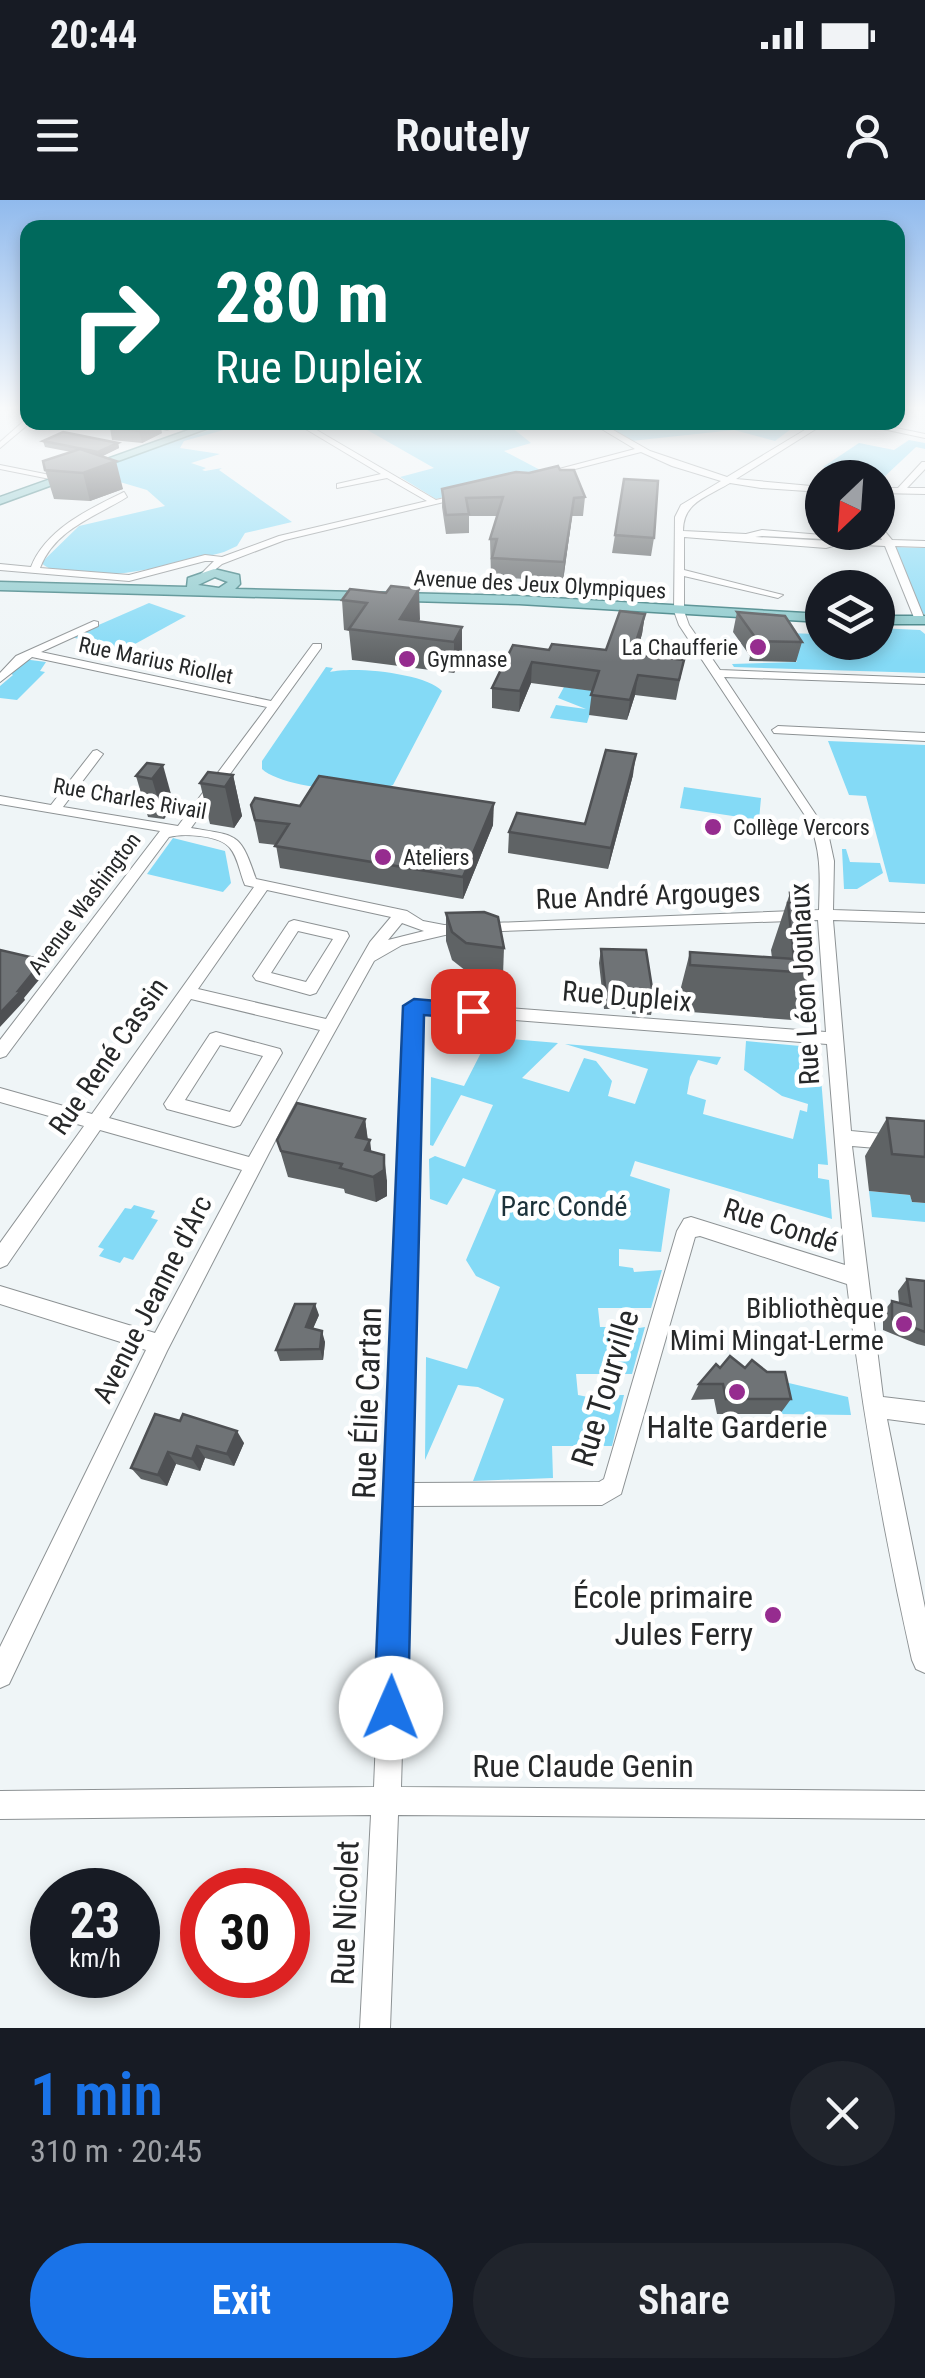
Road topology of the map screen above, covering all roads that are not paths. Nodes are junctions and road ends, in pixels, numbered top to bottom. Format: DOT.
graph roads {
  1 [pos="24,492"];
  2 [pos="417,492"];
  3 [pos="707,492"];
  4 [pos="474,494"];
  5 [pos="124,495"];
  6 [pos="0,501"];
  7 [pos="436,503"];
  8 [pos="680,534"];
  9 [pos="805,543"];
  10 [pos="895,543"];
  11 [pos="925,544"];
  12 [pos="891,550"];
  13 [pos="0,568"];
  14 [pos="216,568"];
  15 [pos="35,569"];
  16 [pos="681,572"];
  17 [pos="0,586"];
  18 [pos="230,586"];
  19 [pos="195,587"];
  20 [pos="778,595"];
  21 [pos="679,611"];
  22 [pos="805,617"];
  23 [pos="895,620"];
  24 [pos="922,620"];
  25 [pos="94,624"];
  26 [pos="317,646"];
  27 [pos="30,653"];
  28 [pos="716,673"];
  29 [pos="0,679"];
  30 [pos="925,681"];
  31 [pos="273,705"];
  32 [pos="778,730"];
  33 [pos="925,737"];
  34 [pos="97,754"];
  35 [pos="0,800"];
  36 [pos="54,808"];
  37 [pos="182,829"];
  38 [pos="262,886"];
  39 [pos="826,915"];
  40 [pos="400,916"];
  41 [pos="925,918"];
  42 [pos="472,926"];
  43 [pos="446,932"];
  44 [pos="398,942"];
  45 [pos="370,957"];
  46 [pos="327,961"];
  47 [pos="186,992"];
  48 [pos="414,1006"];
  49 [pos="328,1026"];
  50 [pos="836,1040"];
  51 [pos="0,1052"];
  52 [pos="0,1095"];
  53 [pos="234,1120"];
  54 [pos="96,1122"];
  55 [pos="842,1138"];
  56 [pos="925,1145"];
  57 [pos="252,1166"];
  58 [pos="694,1226"];
  59 [pos="0,1259"];
  60 [pos="858,1278"];
  61 [pos="0,1295"];
  62 [pos="160,1344"];
  63 [pos="872,1406"];
  64 [pos="925,1414"];
  65 [pos="397,1495"];
  66 [pos="925,1660"];
  67 [pos="0,1676"];
  68 [pos="386,1801"];
  69 [pos="925,1805"];
  70 [pos="0,1806"];
  71 [pos="375,2028"];
  1 -- 6 [label="main road"];
  2 -- 7 [label="street"];
  3 -- 8 [label="street"];
  4 -- 7 [label="street"];
  5 -- 15 [label="street"];
  7 -- 14 [label="street"];
  8 -- 9 [label="street"];
  8 -- 16 [label="street"];
  10 -- 11 [label="street"];
  12 -- 24 [label="street"];
  13 -- 15 [label="street"];
  14 -- 15 [label="street"];
  14 -- 18 [label="main road"];
  14 -- 19 [label="main road"];
  16 -- 20 [label="street"];
  16 -- 21 [label="street"];
  17 -- 19 [label="main road"];
  18 -- 19 [label="main road, Avenue des Jeux Olympiques"];
  18 -- 21 [label="main road, Avenue des Jeux Olympiques"];
  21 -- 22 [label="main road, Avenue des Jeux Olympiques"];
  21 -- 28 [label="street, Rue Léon Jouhaux"];
  23 -- 24 [label="main road"];
  25 -- 27 [label="street"];
  26 -- 31 [label="street, Avenue Washington"];
  27 -- 29 [label="street"];
  27 -- 31 [label="street, Rue Marius Riollet"];
  28 -- 30 [label="street"];
  28 -- 39 [label="street, Rue Léon Jouhaux"];
  31 -- 37 [label="street, Avenue Washington"];
  32 -- 33 [label="street"];
  34 -- 36 [label="street"];
  35 -- 36 [label="street, Rue Charles Rivail"];
  36 -- 37 [label="street, Rue Charles Rivail"];
  37 -- 38 [label="street, Rue Charles Rivail"];
  37 -- 51 [label="street, Avenue Washington"];
  38 -- 40 [label="street"];
  38 -- 47 [label="street, Rue René Cassin"];
  39 -- 41 [label="street, Rue André Argouges"];
  39 -- 42 [label="street, Rue André Argouges"];
  39 -- 50 [label="street, Rue Léon Jouhaux"];
  40 -- 42 [label="street, Rue André Argouges"];
  40 -- 43 [label="street"];
  40 -- 44 [label="street"];
  40 -- 45 [label="street, Avenue Jeanne d'Arc"];
  42 -- 43 [label="street, Rue André Argouges"];
  43 -- 44 [label="street, Rue André Argouges"];
  44 -- 45 [label="street"];
  45 -- 49 [label="street, Avenue Jeanne d'Arc"];
  46 -- 46 [label="street"];
  47 -- 49 [label="street"];
  47 -- 54 [label="street, Rue René Cassin"];
  48 -- 50 [label="street, Rue Dupleix"];
  48 -- 65 [label="street, Rue Élie Cartan"];
  49 -- 57 [label="street, Avenue Jeanne d'Arc"];
  50 -- 55 [label="street, Rue Léon Jouhaux"];
  52 -- 54 [label="street"];
  53 -- 53 [label="street"];
  54 -- 57 [label="street"];
  54 -- 59 [label="street, Rue René Cassin"];
  55 -- 56 [label="street"];
  55 -- 60 [label="street, Rue Léon Jouhaux"];
  57 -- 62 [label="street, Avenue Jeanne d'Arc"];
  58 -- 60 [label="street, Rue Condé"];
  58 -- 65 [label="street, Rue Tourville"];
  60 -- 63 [label="street, Rue Léon Jouhaux"];
  61 -- 62 [label="street"];
  62 -- 67 [label="street, Avenue Jeanne d'Arc"];
  63 -- 64 [label="street"];
  63 -- 66 [label="street, Rue Léon Jouhaux"];
  65 -- 68 [label="street, Rue Élie Cartan"];
  68 -- 69 [label="street, Rue Claude Genin"];
  68 -- 70 [label="street, Rue Claude Genin"];
  68 -- 71 [label="street, Rue Nicolet"];
}
